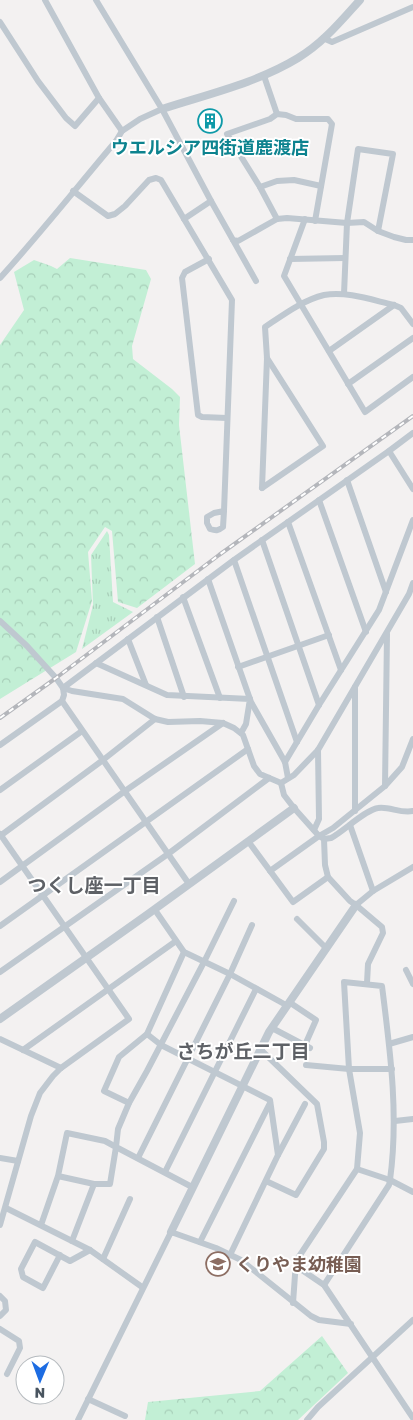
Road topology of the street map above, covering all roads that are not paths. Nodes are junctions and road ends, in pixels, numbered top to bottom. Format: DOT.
graph roads {
  1 [pos="45,0"];
  2 [pos="96,0"];
  3 [pos="360,0"];
  4 [pos="413,7"];
  5 [pos="0,22"];
  6 [pos="324,38"];
  7 [pos="264,76"];
  8 [pos="100,98"];
  9 [pos="162,109"];
  10 [pos="277,114"];
  11 [pos="122,131"];
  12 [pos="321,186"];
  13 [pos="260,187"];
  14 [pos="73,191"];
  15 [pos="211,201"];
  16 [pos="184,219"];
  17 [pos="277,219"];
  18 [pos="305,219"];
  19 [pos="315,221"];
  20 [pos="347,223"];
  21 [pos="378,230"];
  22 [pos="233,240"];
  23 [pos="413,240"];
  24 [pos="345,258"];
  25 [pos="209,259"];
  26 [pos="290,259"];
  27 [pos="0,278"];
  28 [pos="256,281"];
  29 [pos="344,294"];
  30 [pos="302,304"];
  31 [pos="394,305"];
  32 [pos="413,324"];
  33 [pos="413,338"];
  34 [pos="329,351"];
  35 [pos="268,358"];
  36 [pos="413,377"];
  37 [pos="348,384"];
  38 [pos="228,418"];
  39 [pos="413,433"];
  40 [pos="389,451"];
  41 [pos="347,480"];
  42 [pos="413,489"];
  43 [pos="319,500"];
  44 [pos="224,511"];
  45 [pos="413,520"];
  46 [pos="288,522"];
  47 [pos="262,540"];
  48 [pos="234,560"];
  49 [pos="208,579"];
  50 [pos="413,583"];
  51 [pos="386,592"];
  52 [pos="183,598"];
  53 [pos="156,617"];
  54 [pos="0,621"];
  55 [pos="366,632"];
  56 [pos="387,633"];
  57 [pos="329,635"];
  58 [pos="128,639"];
  59 [pos="298,646"];
  60 [pos="268,656"];
  61 [pos="96,663"];
  62 [pos="238,666"];
  63 [pos="341,670"];
  64 [pos="146,685"];
  65 [pos="355,686"];
  66 [pos="63,688"];
  67 [pos="184,696"];
  68 [pos="220,698"];
  69 [pos="250,699"];
  70 [pos="62,701"];
  71 [pos="319,705"];
  72 [pos="156,718"];
  73 [pos="223,723"];
  74 [pos="82,731"];
  75 [pos="241,734"];
  76 [pos="413,739"];
  77 [pos="297,742"];
  78 [pos="0,745"];
  79 [pos="248,750"];
  80 [pos="318,750"];
  81 [pos="103,760"];
  82 [pos="285,762"];
  83 [pos="269,778"];
  84 [pos="288,778"];
  85 [pos="282,783"];
  86 [pos="385,786"];
  87 [pos="0,790"];
  88 [pos="125,791"];
  89 [pos="294,808"];
  90 [pos="355,811"];
  91 [pos="413,811"];
  92 [pos="146,822"];
  93 [pos="350,825"];
  94 [pos="314,830"];
  95 [pos="0,835"];
  96 [pos="322,837"];
  97 [pos="248,841"];
  98 [pos="168,854"];
  99 [pos="22,866"];
  100 [pos="413,867"];
  101 [pos="270,871"];
  102 [pos="328,878"];
  103 [pos="0,882"];
  104 [pos="189,884"];
  105 [pos="373,891"];
  106 [pos="43,896"];
  107 [pos="234,901"];
  108 [pos="356,905"];
  109 [pos="155,910"];
  110 [pos="297,919"];
  111 [pos="252,925"];
  112 [pos="0,926"];
  113 [pos="65,927"];
  114 [pos="176,941"];
  115 [pos="326,948"];
  116 [pos="184,952"];
  117 [pos="86,958"];
  118 [pos="204,962"];
  119 [pos="406,970"];
  120 [pos="0,972"];
  121 [pos="230,974"];
  122 [pos="367,983"];
  123 [pos="413,984"];
  124 [pos="108,989"];
  125 [pos="256,989"];
  126 [pos="287,1004"];
  127 [pos="0,1019"];
  128 [pos="272,1028"];
  129 [pos="148,1034"];
  130 [pos="413,1037"];
  131 [pos="0,1039"];
  132 [pos="390,1044"];
  133 [pos="160,1045"];
  134 [pos="23,1050"];
  135 [pos="261,1050"];
  136 [pos="187,1058"];
  137 [pos="306,1065"];
  138 [pos="61,1068"];
  139 [pos="349,1069"];
  140 [pos="392,1069"];
  141 [pos="215,1072"];
  142 [pos="242,1087"];
  143 [pos="270,1102"];
  144 [pos="129,1103"];
  145 [pos="305,1104"];
  146 [pos="413,1119"];
  147 [pos="395,1121"];
  148 [pos="116,1146"];
  149 [pos="278,1154"];
  150 [pos="0,1158"];
  151 [pos="138,1158"];
  152 [pos="18,1161"];
  153 [pos="357,1169"];
  154 [pos="165,1172"];
  155 [pos="58,1176"];
  156 [pos="390,1180"];
  157 [pos="266,1181"];
  158 [pos="94,1184"];
  159 [pos="192,1187"];
  160 [pos="413,1192"];
  161 [pos="130,1199"];
  162 [pos="6,1208"];
  163 [pos="0,1225"];
  164 [pos="40,1225"];
  165 [pos="170,1232"];
  166 [pos="72,1241"];
  167 [pos="200,1242"];
  168 [pos="90,1250"];
  169 [pos="60,1255"];
  170 [pos="230,1255"];
  171 [pos="103,1259"];
  172 [pos="296,1266"];
  173 [pos="324,1285"];
  174 [pos="142,1288"];
  175 [pos="0,1296"];
  176 [pos="293,1304"];
  177 [pos="0,1316"];
  178 [pos="413,1320"];
  179 [pos="351,1324"];
  180 [pos="0,1329"];
  181 [pos="372,1357"];
  182 [pos="7,1374"];
  183 [pos="88,1399"];
  184 [pos="124,1416"];
  185 [pos="413,1418"];
  186 [pos="78,1420"];
  187 [pos="308,1420"];
  1 -- 8 [label="street"];
  2 -- 9 [label="street"];
  3 -- 6 [label="street"];
  4 -- 6 [label="street"];
  5 -- 8 [label="street"];
  6 -- 7 [label="street"];
  7 -- 9 [label="street"];
  7 -- 10 [label="street"];
  8 -- 11 [label="street"];
  9 -- 11 [label="street"];
  9 -- 15 [label="street"];
  10 -- 12 [label="street"];
  10 -- 13 [label="street"];
  11 -- 14 [label="street"];
  12 -- 13 [label="street"];
  12 -- 19 [label="street"];
  13 -- 17 [label="street"];
  14 -- 16 [label="street"];
  14 -- 27 [label="street"];
  15 -- 16 [label="street"];
  15 -- 22 [label="street"];
  16 -- 25 [label="street"];
  17 -- 18 [label="street"];
  17 -- 22 [label="street"];
  18 -- 19 [label="street"];
  18 -- 26 [label="street"];
  19 -- 20 [label="street"];
  20 -- 21 [label="street"];
  20 -- 21 [label="street"];
  20 -- 24 [label="street"];
  21 -- 23 [label="street"];
  22 -- 28 [label="street"];
  24 -- 26 [label="street"];
  24 -- 29 [label="street"];
  25 -- 38 [label="street"];
  25 -- 38 [label="street"];
  26 -- 30 [label="street"];
  29 -- 30 [label="street"];
  29 -- 31 [label="street"];
  30 -- 34 [label="street"];
  30 -- 35 [label="street"];
  31 -- 32 [label="street"];
  31 -- 34 [label="street"];
  33 -- 37 [label="street"];
  34 -- 37 [label="street"];
  35 -- 35 [label="street"];
  36 -- 37 [label="street"];
  38 -- 44 [label="street"];
  39 -- 40 [label="street"];
  40 -- 41 [label="street"];
  40 -- 42 [label="street"];
  41 -- 43 [label="street"];
  41 -- 51 [label="street"];
  43 -- 46 [label="street"];
  43 -- 55 [label="street"];
  45 -- 51 [label="street"];
  46 -- 47 [label="street"];
  46 -- 57 [label="street"];
  47 -- 48 [label="street"];
  47 -- 59 [label="street"];
  48 -- 49 [label="street"];
  48 -- 60 [label="street"];
  49 -- 52 [label="street"];
  49 -- 62 [label="street"];
  50 -- 56 [label="street"];
  51 -- 55 [label="street"];
  52 -- 53 [label="street"];
  52 -- 68 [label="street"];
  53 -- 58 [label="street"];
  53 -- 67 [label="street"];
  54 -- 66 [label="street"];
  55 -- 63 [label="street"];
  56 -- 65 [label="street"];
  56 -- 86 [label="street"];
  57 -- 59 [label="street"];
  57 -- 63 [label="street"];
  58 -- 61 [label="street"];
  58 -- 64 [label="street"];
  59 -- 60 [label="street"];
  59 -- 71 [label="street"];
  60 -- 62 [label="street"];
  60 -- 77 [label="street"];
  61 -- 64 [label="street"];
  61 -- 66 [label="street"];
  62 -- 69 [label="street"];
  63 -- 71 [label="street"];
  64 -- 67 [label="street"];
  65 -- 80 [label="street"];
  65 -- 90 [label="street"];
  66 -- 70 [label="street"];
  66 -- 72 [label="street"];
  67 -- 68 [label="street"];
  68 -- 69 [label="street"];
  69 -- 75 [label="street"];
  69 -- 82 [label="street"];
  70 -- 74 [label="street"];
  70 -- 78 [label="street"];
  71 -- 77 [label="street"];
  72 -- 73 [label="street"];
  72 -- 81 [label="street"];
  73 -- 75 [label="street"];
  73 -- 88 [label="street"];
  74 -- 81 [label="street"];
  74 -- 87 [label="street"];
  75 -- 79 [label="street"];
  76 -- 86 [label="street"];
  77 -- 82 [label="street"];
  79 -- 83 [label="street"];
  79 -- 92 [label="street"];
  80 -- 84 [label="street"];
  80 -- 94 [label="street"];
  81 -- 88 [label="street"];
  81 -- 95 [label="street"];
  82 -- 84 [label="street"];
  83 -- 85 [label="street"];
  83 -- 98 [label="street"];
  84 -- 85 [label="street"];
  85 -- 89 [label="street"];
  86 -- 90 [label="street"];
  88 -- 92 [label="street"];
  88 -- 99 [label="street"];
  89 -- 94 [label="street"];
  89 -- 97 [label="street"];
  90 -- 96 [label="street"];
  91 -- 93 [label="street"];
  92 -- 98 [label="street"];
  92 -- 106 [label="street"];
  93 -- 96 [label="street"];
  93 -- 105 [label="street"];
  94 -- 96 [label="street"];
  95 -- 99 [label="street"];
  96 -- 101 [label="street"];
  96 -- 102 [label="street"];
  97 -- 101 [label="street"];
  97 -- 104 [label="street"];
  98 -- 104 [label="street"];
  98 -- 113 [label="street"];
  99 -- 103 [label="street"];
  99 -- 106 [label="street"];
  100 -- 105 [label="street"];
  101 -- 102 [label="street"];
  102 -- 108 [label="street"];
  104 -- 109 [label="street"];
  105 -- 108 [label="street"];
  106 -- 112 [label="street"];
  106 -- 113 [label="street"];
  107 -- 118 [label="street"];
  108 -- 115 [label="street"];
  108 -- 122 [label="street"];
  109 -- 114 [label="street"];
  109 -- 117 [label="street"];
  110 -- 115 [label="street"];
  111 -- 121 [label="street"];
  113 -- 117 [label="street"];
  113 -- 120 [label="street"];
  114 -- 116 [label="street"];
  114 -- 124 [label="street"];
  115 -- 126 [label="street"];
  116 -- 118 [label="street"];
  116 -- 129 [label="street"];
  117 -- 124 [label="street"];
  117 -- 127 [label="street"];
  118 -- 121 [label="street"];
  118 -- 133 [label="street"];
  119 -- 123 [label="street"];
  121 -- 125 [label="street"];
  121 -- 136 [label="street"];
  122 -- 132 [label="street"];
  122 -- 139 [label="street"];
  124 -- 134 [label="street"];
  124 -- 138 [label="street"];
  125 -- 126 [label="street"];
  125 -- 141 [label="street"];
  126 -- 128 [label="street"];
  126 -- 128 [label="street"];
  128 -- 135 [label="street"];
  129 -- 133 [label="street"];
  129 -- 144 [label="street"];
  130 -- 132 [label="street"];
  131 -- 134 [label="street"];
  132 -- 140 [label="street"];
  133 -- 136 [label="street"];
  133 -- 144 [label="street"];
  134 -- 138 [label="street"];
  135 -- 142 [label="street"];
  135 -- 157 [label="street"];
  136 -- 141 [label="street"];
  136 -- 151 [label="street"];
  137 -- 139 [label="street"];
  138 -- 152 [label="street"];
  139 -- 140 [label="street"];
  139 -- 153 [label="street"];
  140 -- 147 [label="street"];
  141 -- 142 [label="street"];
  141 -- 154 [label="street"];
  142 -- 143 [label="street"];
  142 -- 159 [label="street"];
  143 -- 149 [label="street"];
  143 -- 167 [label="street"];
  144 -- 148 [label="street"];
  145 -- 149 [label="street"];
  146 -- 147 [label="street"];
  147 -- 156 [label="street"];
  148 -- 151 [label="street"];
  148 -- 155 [label="street"];
  148 -- 158 [label="street"];
  149 -- 157 [label="street"];
  150 -- 152 [label="street"];
  151 -- 154 [label="street"];
  152 -- 162 [label="street"];
  153 -- 156 [label="street"];
  153 -- 172 [label="street"];
  154 -- 159 [label="street"];
  155 -- 158 [label="street"];
  155 -- 164 [label="street"];
  156 -- 160 [label="street"];
  156 -- 173 [label="street"];
  157 -- 170 [label="street"];
  158 -- 166 [label="street"];
  159 -- 165 [label="street"];
  161 -- 171 [label="street"];
  162 -- 163 [label="street"];
  162 -- 164 [label="street"];
  164 -- 166 [label="street"];
  165 -- 167 [label="street"];
  165 -- 174 [label="street"];
  166 -- 168 [label="street"];
  167 -- 170 [label="street"];
  168 -- 169 [label="street"];
  168 -- 171 [label="street"];
  169 -- 169 [label="street"];
  170 -- 176 [label="street"];
  171 -- 174 [label="street"];
  172 -- 173 [label="street"];
  172 -- 176 [label="street"];
  173 -- 179 [label="street"];
  174 -- 183 [label="street"];
  175 -- 177 [label="street"];
  176 -- 179 [label="street"];
  178 -- 181 [label="street"];
  179 -- 181 [label="street"];
  180 -- 182 [label="street"];
  181 -- 185 [label="street"];
  181 -- 187 [label="street"];
  183 -- 184 [label="street"];
  183 -- 186 [label="street"];
}
